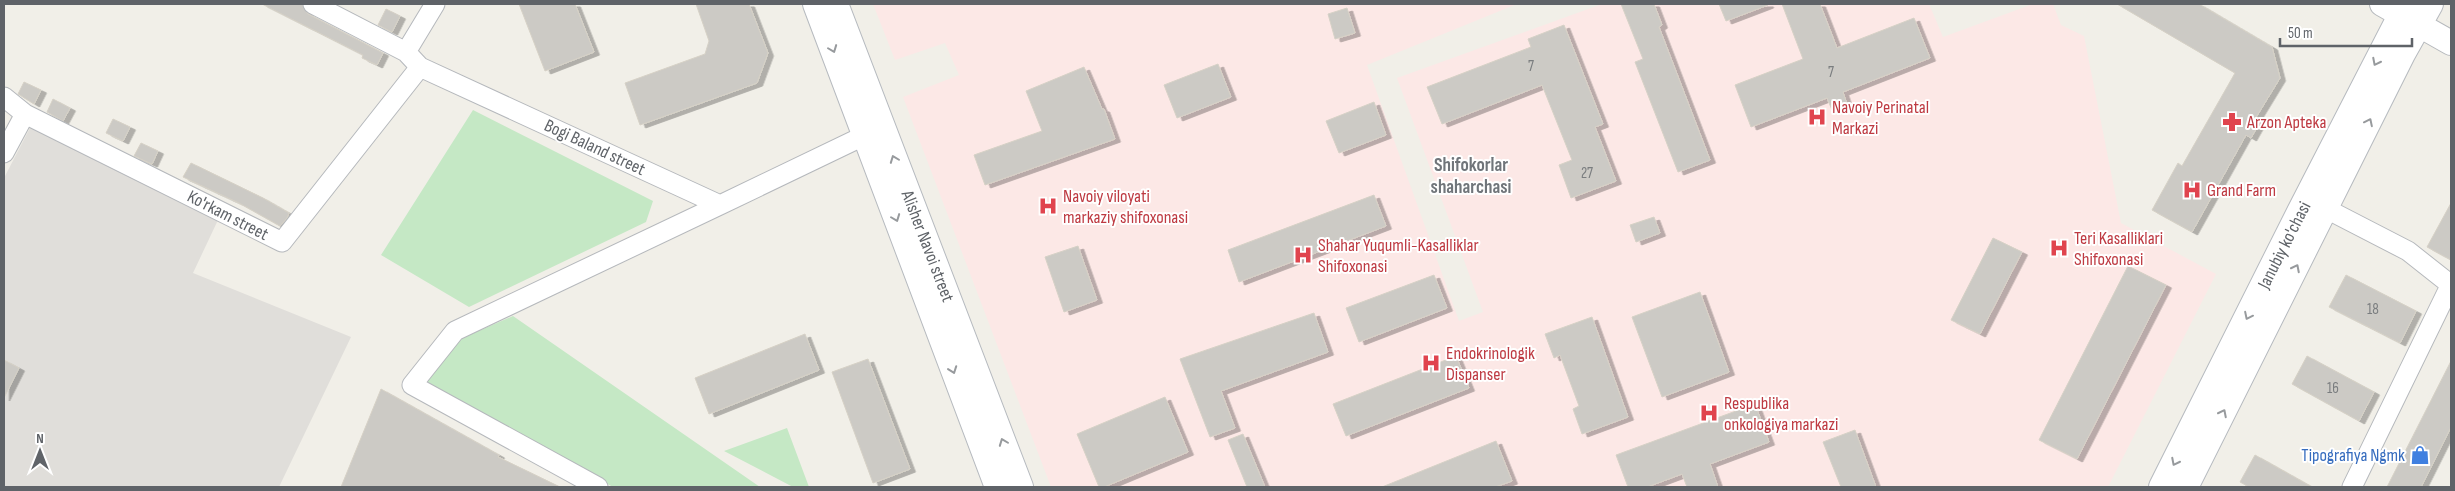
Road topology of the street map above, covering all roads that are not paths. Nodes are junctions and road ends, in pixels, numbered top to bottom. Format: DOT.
graph roads {
  1 [pos="313,4"];
  2 [pos="435,4"];
  3 [pos="816,4"];
  4 [pos="835,4"];
  5 [pos="2411,9"];
  6 [pos="2451,25"];
  7 [pos="2451,43"];
  8 [pos="406,52"];
  9 [pos="420,67"];
  10 [pos="4,97"];
  11 [pos="25,114"];
  12 [pos="873,131"];
  13 [pos="4,153"];
  14 [pos="2317,204"];
  15 [pos="720,205"];
  16 [pos="2451,284"];
  17 [pos="598,487"];
  18 [pos="998,487"];
  19 [pos="1020,487"];
  20 [pos="2162,487"];
  21 [pos="2185,487"];
  22 [pos="2352,487"];
  1 -- 8 [label="street, Bogi Baland street"];
  2 -- 8 [label="street"];
  3 -- 12 [label="main road, Alisher Navoi street, one-way"];
  4 -- 12 [label="main road, Alisher Navoi street"];
  5 -- 6 [label="street"];
  5 -- 7 [label="street"];
  5 -- 14 [label="main road, Janubiy ko'chasi"];
  8 -- 9 [label="street, Bogi Baland street"];
  9 -- 11 [label="street, Ko'rkam street"];
  9 -- 15 [label="street, Bogi Baland street"];
  10 -- 11 [label="street, Ko'rkam street"];
  11 -- 13 [label="street"];
  12 -- 15 [label="street"];
  12 -- 18 [label="main road, Alisher Navoi street, one-way"];
  19 -- 12 [label="main road, Alisher Navoi street, one-way"];
  14 -- 16 [label="street"];
  14 -- 20 [label="main road, Janubiy ko'chasi, one-way"];
  21 -- 14 [label="main road, Janubiy ko'chasi, one-way"];
  15 -- 17 [label="street"];
  16 -- 22 [label="street"];
}
